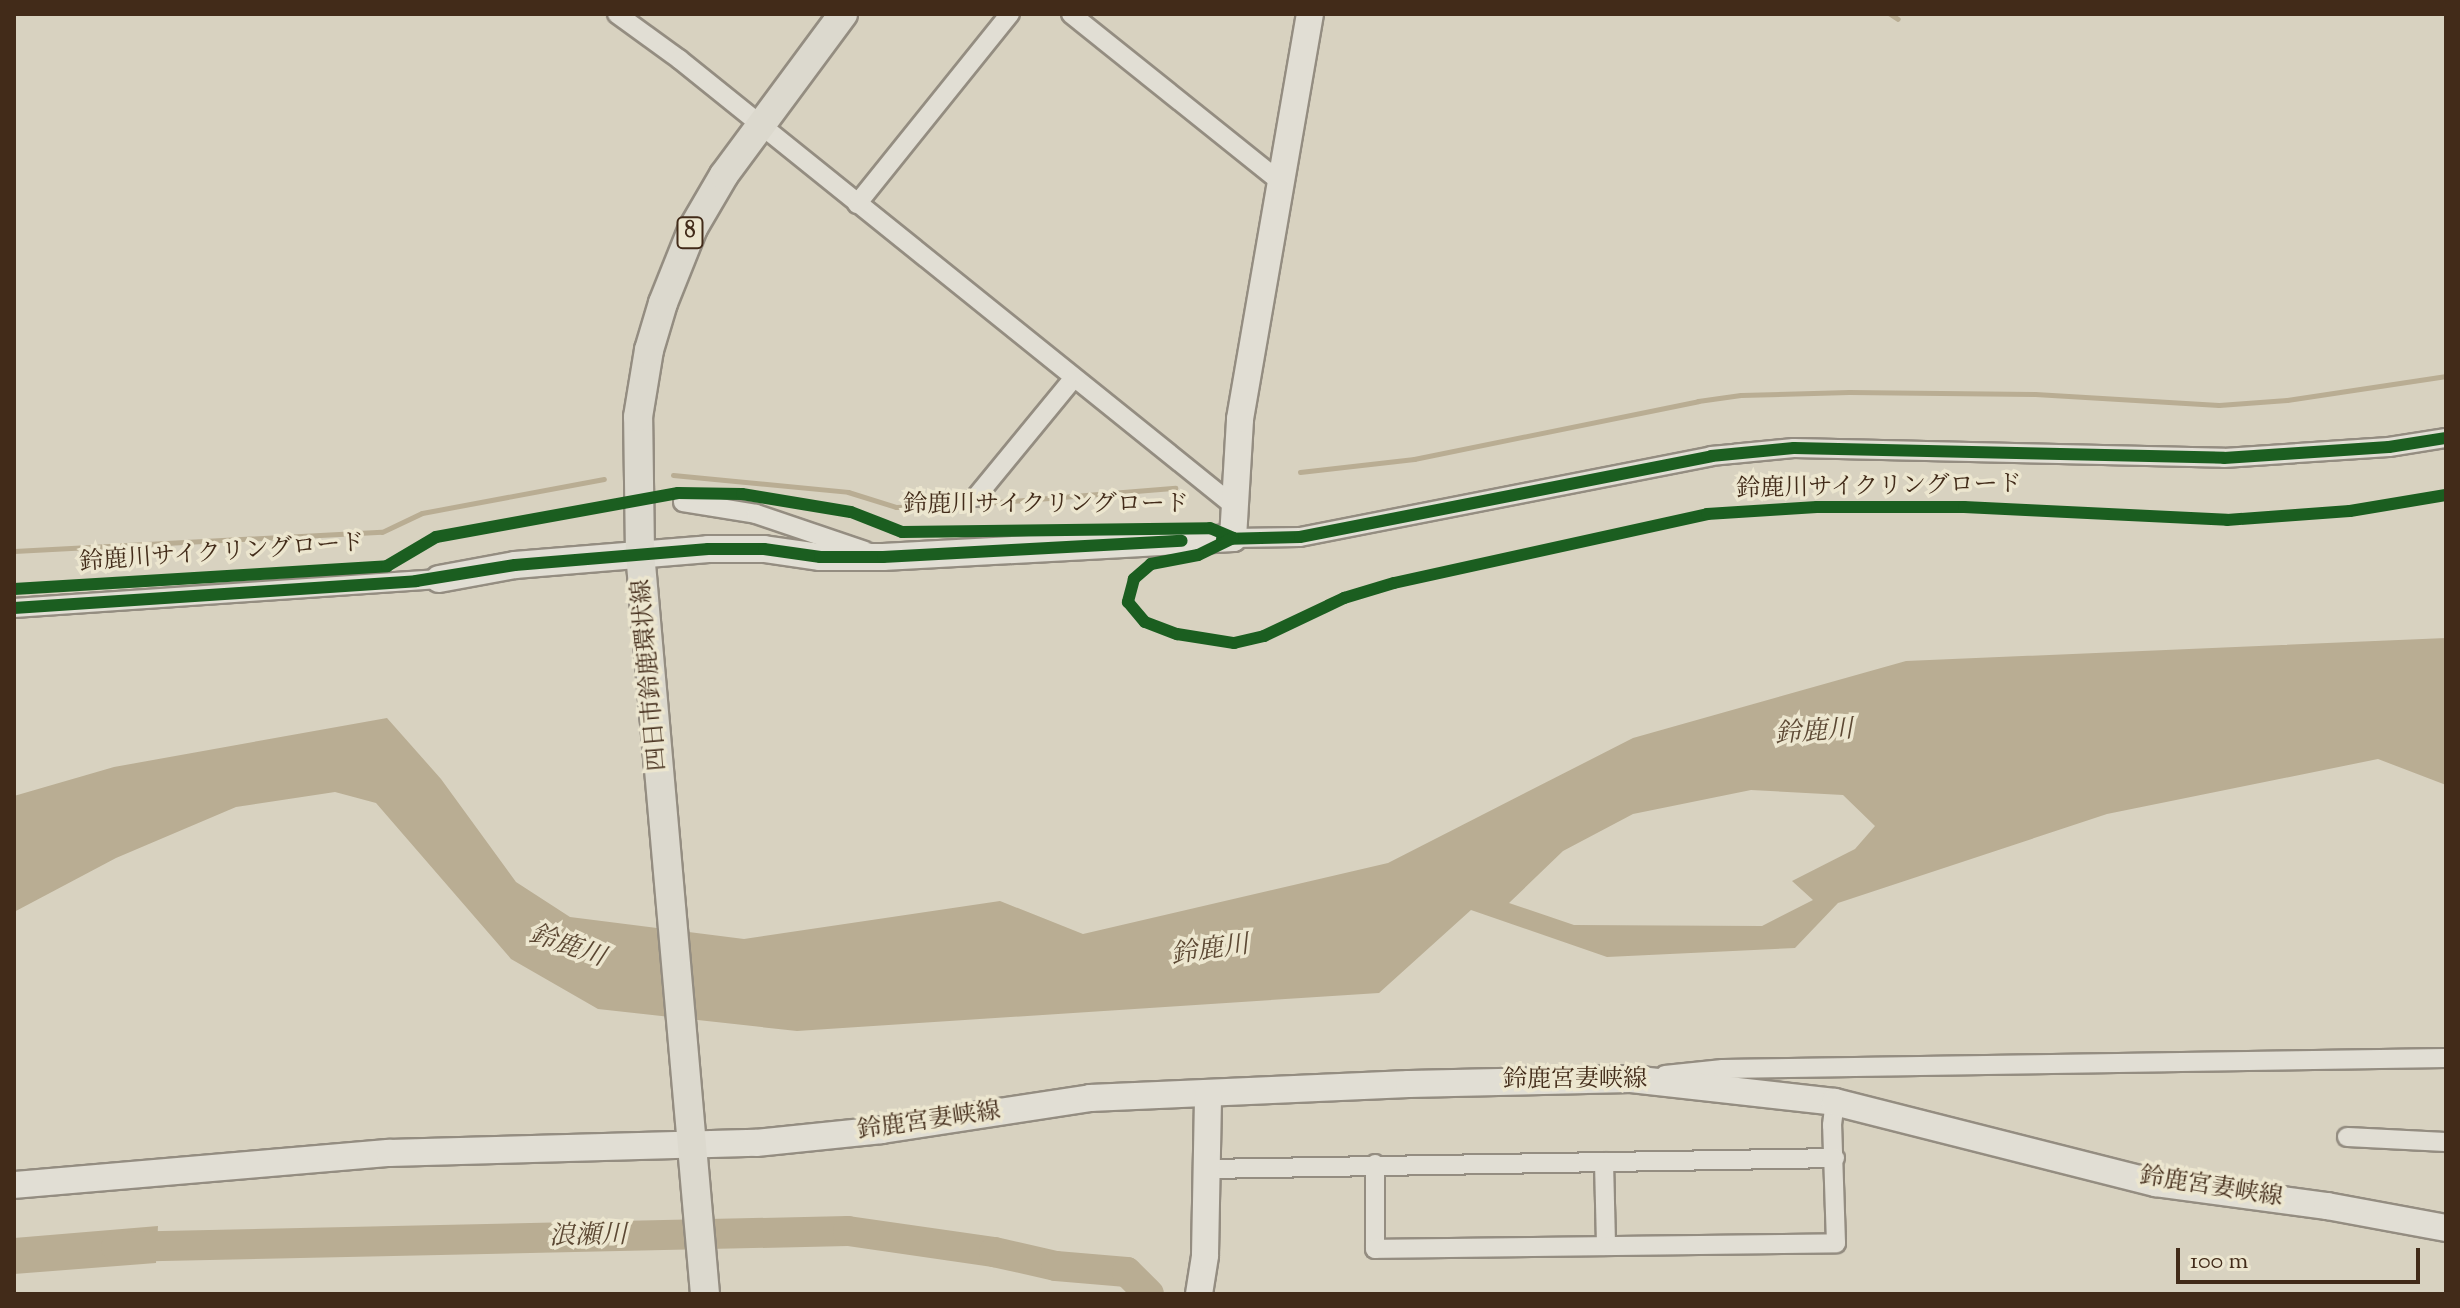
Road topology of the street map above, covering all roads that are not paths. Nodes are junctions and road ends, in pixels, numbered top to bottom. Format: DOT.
graph roads {
  1 [pos="617,14"];
  2 [pos="843,14"];
  3 [pos="1010,14"];
  4 [pos="1071,14"];
  5 [pos="1310,14"];
  6 [pos="761,126"];
  7 [pos="1281,182"];
  8 [pos="857,204"];
  9 [pos="1073,379"];
  10 [pos="2446,438"];
  11 [pos="976,497"];
  12 [pos="683,502"];
  13 [pos="1233,505"];
  14 [pos="1233,538"];
  15 [pos="883,557"];
  16 [pos="642,565"];
  17 [pos="439,579"];
  18 [pos="14,608"];
  19 [pos="2446,1058"];
  20 [pos="1631,1079"];
  21 [pos="1208,1095"];
  22 [pos="1835,1102"];
  23 [pos="2347,1137"];
  24 [pos="2446,1142"];
  25 [pos="692,1144"];
  26 [pos="1835,1158"];
  27 [pos="1604,1162"];
  28 [pos="1375,1164"];
  29 [pos="1207,1169"];
  30 [pos="14,1185"];
  31 [pos="2446,1228"];
  32 [pos="1606,1246"];
  33 [pos="705,1294"];
  34 [pos="1199,1294"];
  1 -- 6 [label="street"];
  2 -- 6 [label="main road, 四日市鈴鹿環状線 / 8"];
  3 -- 8 [label="street"];
  4 -- 7 [label="street"];
  5 -- 7 [label="street"];
  6 -- 8 [label="street"];
  6 -- 16 [label="main road, 四日市鈴鹿環状線 / 8"];
  7 -- 13 [label="street"];
  8 -- 9 [label="street"];
  9 -- 11 [label="street"];
  9 -- 13 [label="street"];
  10 -- 14 [label="street"];
  12 -- 15 [label="street"];
  13 -- 14 [label="street"];
  14 -- 15 [label="street"];
  15 -- 16 [label="street"];
  16 -- 17 [label="street"];
  16 -- 25 [label="main road, 四日市鈴鹿環状線 / 8"];
  17 -- 18 [label="street"];
  19 -- 20 [label="street"];
  20 -- 21 [label="street, 鈴鹿宮妻峡線"];
  20 -- 22 [label="street, 鈴鹿宮妻峡線"];
  21 -- 25 [label="street, 鈴鹿宮妻峡線"];
  21 -- 29 [label="street"];
  22 -- 26 [label="street"];
  22 -- 31 [label="street, 鈴鹿宮妻峡線"];
  23 -- 24 [label="street"];
  25 -- 30 [label="street, 鈴鹿宮妻峡線"];
  25 -- 33 [label="main road, 四日市鈴鹿環状線 / 8"];
  26 -- 27 [label="street"];
  26 -- 32 [label="street"];
  27 -- 28 [label="street"];
  27 -- 32 [label="street"];
  28 -- 29 [label="street"];
  28 -- 32 [label="street"];
  29 -- 34 [label="street"];
}
